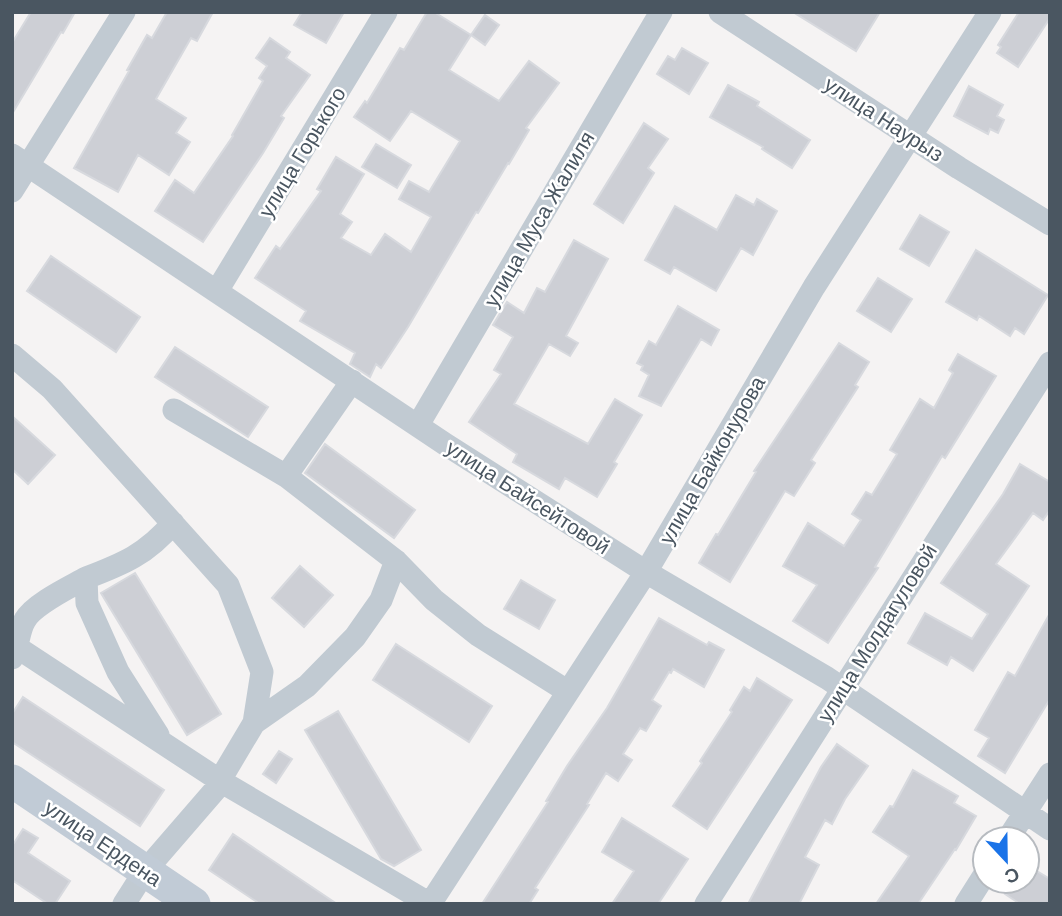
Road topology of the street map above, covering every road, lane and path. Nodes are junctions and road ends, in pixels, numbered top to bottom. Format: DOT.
graph roads {
  1 [pos="124,12"];
  2 [pos="386,12"];
  3 [pos="661,12"];
  4 [pos="720,12"];
  5 [pos="990,12"];
  6 [pos="910,136"];
  7 [pos="20,160"];
  8 [pos="12,191"];
  9 [pos="1050,224"];
  10 [pos="217,291"];
  11 [pos="12,355"];
  12 [pos="1050,363"];
  13 [pos="352,381"];
  14 [pos="174,410"];
  15 [pos="418,425"];
  16 [pos="286,476"];
  17 [pos="173,523"];
  18 [pos="396,561"];
  19 [pos="646,572"];
  20 [pos="86,578"];
  21 [pos="14,650"];
  22 [pos="842,689"];
  23 [pos="567,691"];
  24 [pos="254,723"];
  25 [pos="163,743"];
  26 [pos="1050,774"];
  27 [pos="12,781"];
  28 [pos="221,781"];
  29 [pos="1025,813"];
  30 [pos="1017,825"];
  31 [pos="1050,829"];
  32 [pos="145,871"];
  33 [pos="124,904"];
  34 [pos="194,904"];
  35 [pos="430,904"];
  36 [pos="706,904"];
  1 -- 7 [label="street"];
  2 -- 10 [label="street, улица Горького"];
  3 -- 15 [label="street, улица Муса Жалиля"];
  4 -- 6 [label="street, улица Наурыз"];
  5 -- 6 [label="street, улица Байконурова"];
  6 -- 9 [label="street, улица Наурыз"];
  6 -- 19 [label="street, улица Байконурова"];
  7 -- 8 [label="street"];
  7 -- 10 [label="street, улица Байсейтовой"];
  10 -- 13 [label="street, улица Байсейтовой"];
  11 -- 17 [label="street"];
  12 -- 22 [label="street, улица Молдагуловой"];
  13 -- 15 [label="street, улица Байсейтовой"];
  13 -- 16 [label="street"];
  14 -- 16 [label="street"];
  15 -- 19 [label="street, улица Байсейтовой"];
  16 -- 18 [label="street"];
  17 -- 20 [label="street"];
  17 -- 24 [label="street"];
  18 -- 23 [label="street"];
  18 -- 24 [label="street"];
  19 -- 22 [label="street, улица Байсейтовой"];
  19 -- 23 [label="street, улица Байконурова"];
  20 -- 21 [label="street"];
  20 -- 25 [label="street"];
  21 -- 25 [label="street"];
  22 -- 29 [label="street, улица Байсейтовой"];
  22 -- 36 [label="street, улица Молдагуловой"];
  23 -- 35 [label="street, улица Байконурова"];
  24 -- 28 [label="street"];
  25 -- 28 [label="street"];
  26 -- 29 [label="street"];
  27 -- 32 [label="street, улица Ердена"];
  28 -- 32 [label="street"];
  28 -- 35 [label="street"];
  29 -- 30 [label="street"];
  29 -- 31 [label="street, улица Байсейтовой"];
  32 -- 33 [label="street"];
  32 -- 34 [label="street, улица Ердена"];
}
